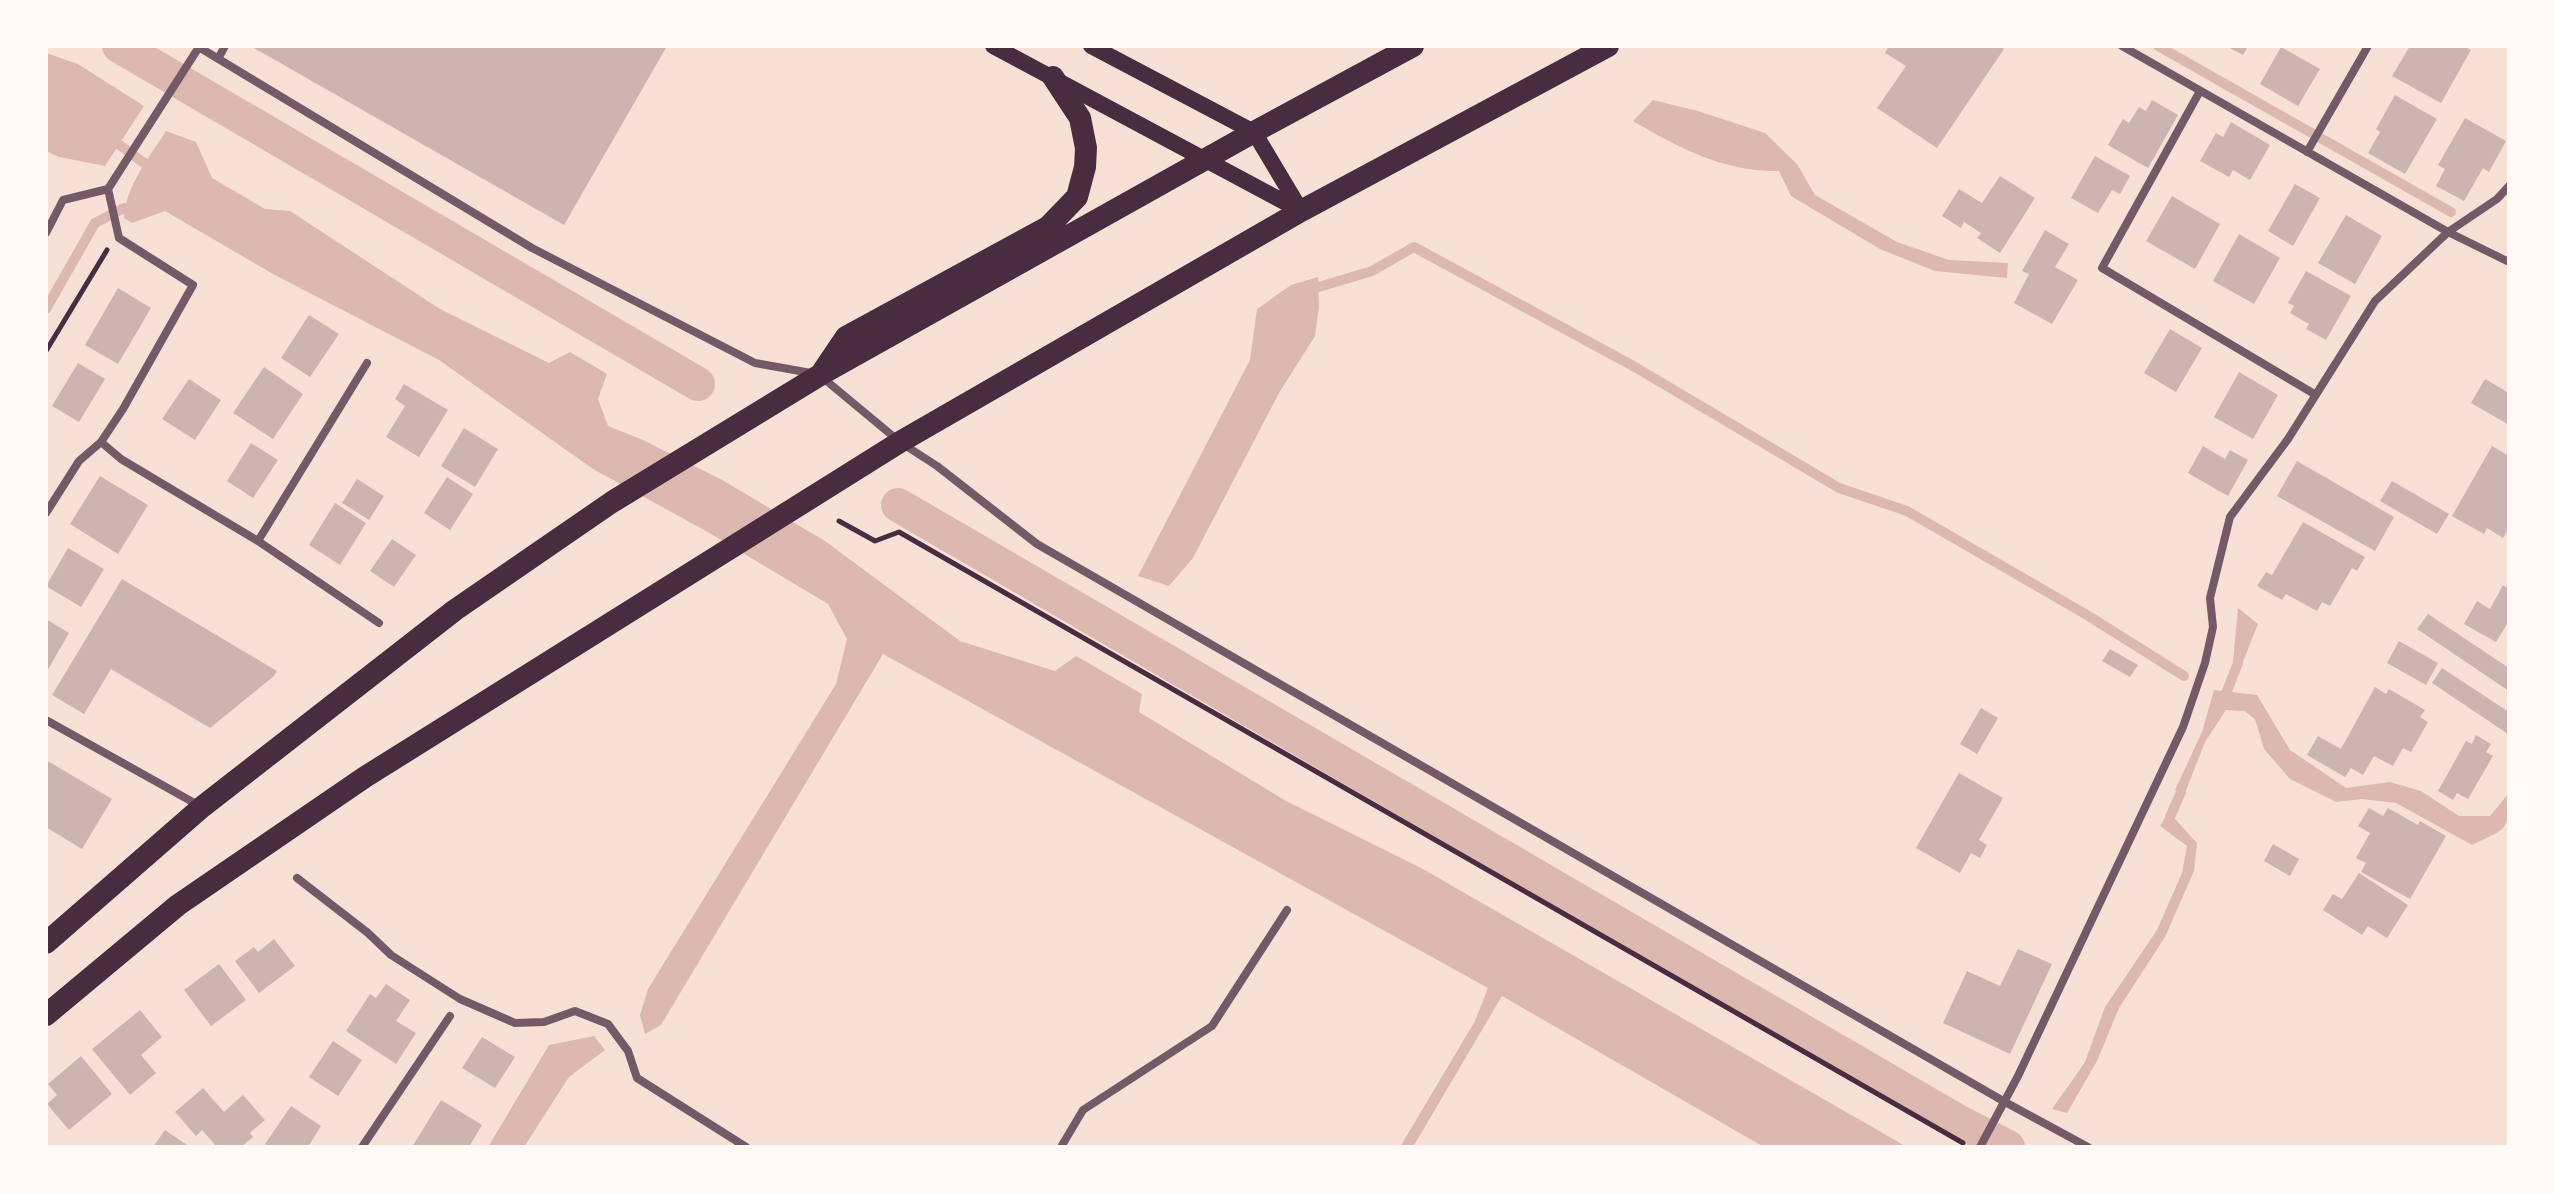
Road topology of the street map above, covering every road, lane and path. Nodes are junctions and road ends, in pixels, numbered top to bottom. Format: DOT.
graph roads {
  1 [pos="198,46"];
  2 [pos="225,46"];
  3 [pos="993,46"];
  4 [pos="1091,46"];
  5 [pos="1413,46"];
  6 [pos="1608,46"];
  7 [pos="2122,46"];
  8 [pos="2146,46"];
  9 [pos="2368,46"];
  10 [pos="219,57"];
  11 [pos="2141,57"];
  12 [pos="1053,77"];
  13 [pos="2200,91"];
  14 [pos="1254,132"];
  15 [pos="2307,152"];
  16 [pos="1204,160"];
  17 [pos="2509,186"];
  18 [pos="108,189"];
  19 [pos="1301,211"];
  20 [pos="2448,232"];
  21 [pos="46,233"];
  22 [pos="117,233"];
  23 [pos="2509,262"];
  24 [pos="46,351"];
  25 [pos="367,363"];
  26 [pos="820,375"];
  27 [pos="2316,395"];
  28 [pos="101,442"];
  29 [pos="900,442"];
  30 [pos="46,513"];
  31 [pos="839,521"];
  32 [pos="258,541"];
  33 [pos="379,623"];
  34 [pos="46,720"];
  35 [pos="202,807"];
  36 [pos="297,878"];
  37 [pos="1287,910"];
  38 [pos="46,943"];
  39 [pos="46,1015"];
  40 [pos="450,1016"];
  41 [pos="2005,1102"];
  42 [pos="362,1147"];
  43 [pos="746,1147"];
  44 [pos="1061,1147"];
  45 [pos="1970,1147"];
  46 [pos="1980,1147"];
  47 [pos="2088,1147"];
  1 -- 10 [label="street"];
  1 -- 18 [label="street"];
  2 -- 10 [label="street"];
  3 -- 12 [label="main road"];
  4 -- 14 [label="main road"];
  5 -- 14 [label="highway"];
  6 -- 19 [label="highway"];
  7 -- 11 [label="street"];
  8 -- 11 [label="street"];
  9 -- 15 [label="street"];
  10 -- 26 [label="street"];
  11 -- 13 [label="street"];
  12 -- 16 [label="main road"];
  12 -- 26 [label="highway"];
  13 -- 15 [label="street"];
  13 -- 27 [label="street"];
  14 -- 16 [label="highway"];
  14 -- 19 [label="main road"];
  15 -- 20 [label="street"];
  16 -- 19 [label="main road"];
  16 -- 26 [label="highway"];
  17 -- 20 [label="street"];
  18 -- 21 [label="street"];
  18 -- 22 [label="street"];
  19 -- 29 [label="highway"];
  20 -- 23 [label="street"];
  20 -- 27 [label="street"];
  22 -- 24 [label="path"];
  22 -- 28 [label="street"];
  25 -- 32 [label="street"];
  26 -- 29 [label="street"];
  26 -- 35 [label="highway"];
  27 -- 41 [label="street"];
  28 -- 30 [label="street"];
  28 -- 32 [label="street"];
  29 -- 39 [label="highway"];
  29 -- 41 [label="street"];
  31 -- 45 [label="path"];
  32 -- 33 [label="street"];
  34 -- 35 [label="street"];
  35 -- 38 [label="highway"];
  36 -- 43 [label="street"];
  37 -- 44 [label="street"];
  40 -- 42 [label="street"];
  41 -- 46 [label="street"];
  41 -- 47 [label="street"];
}
